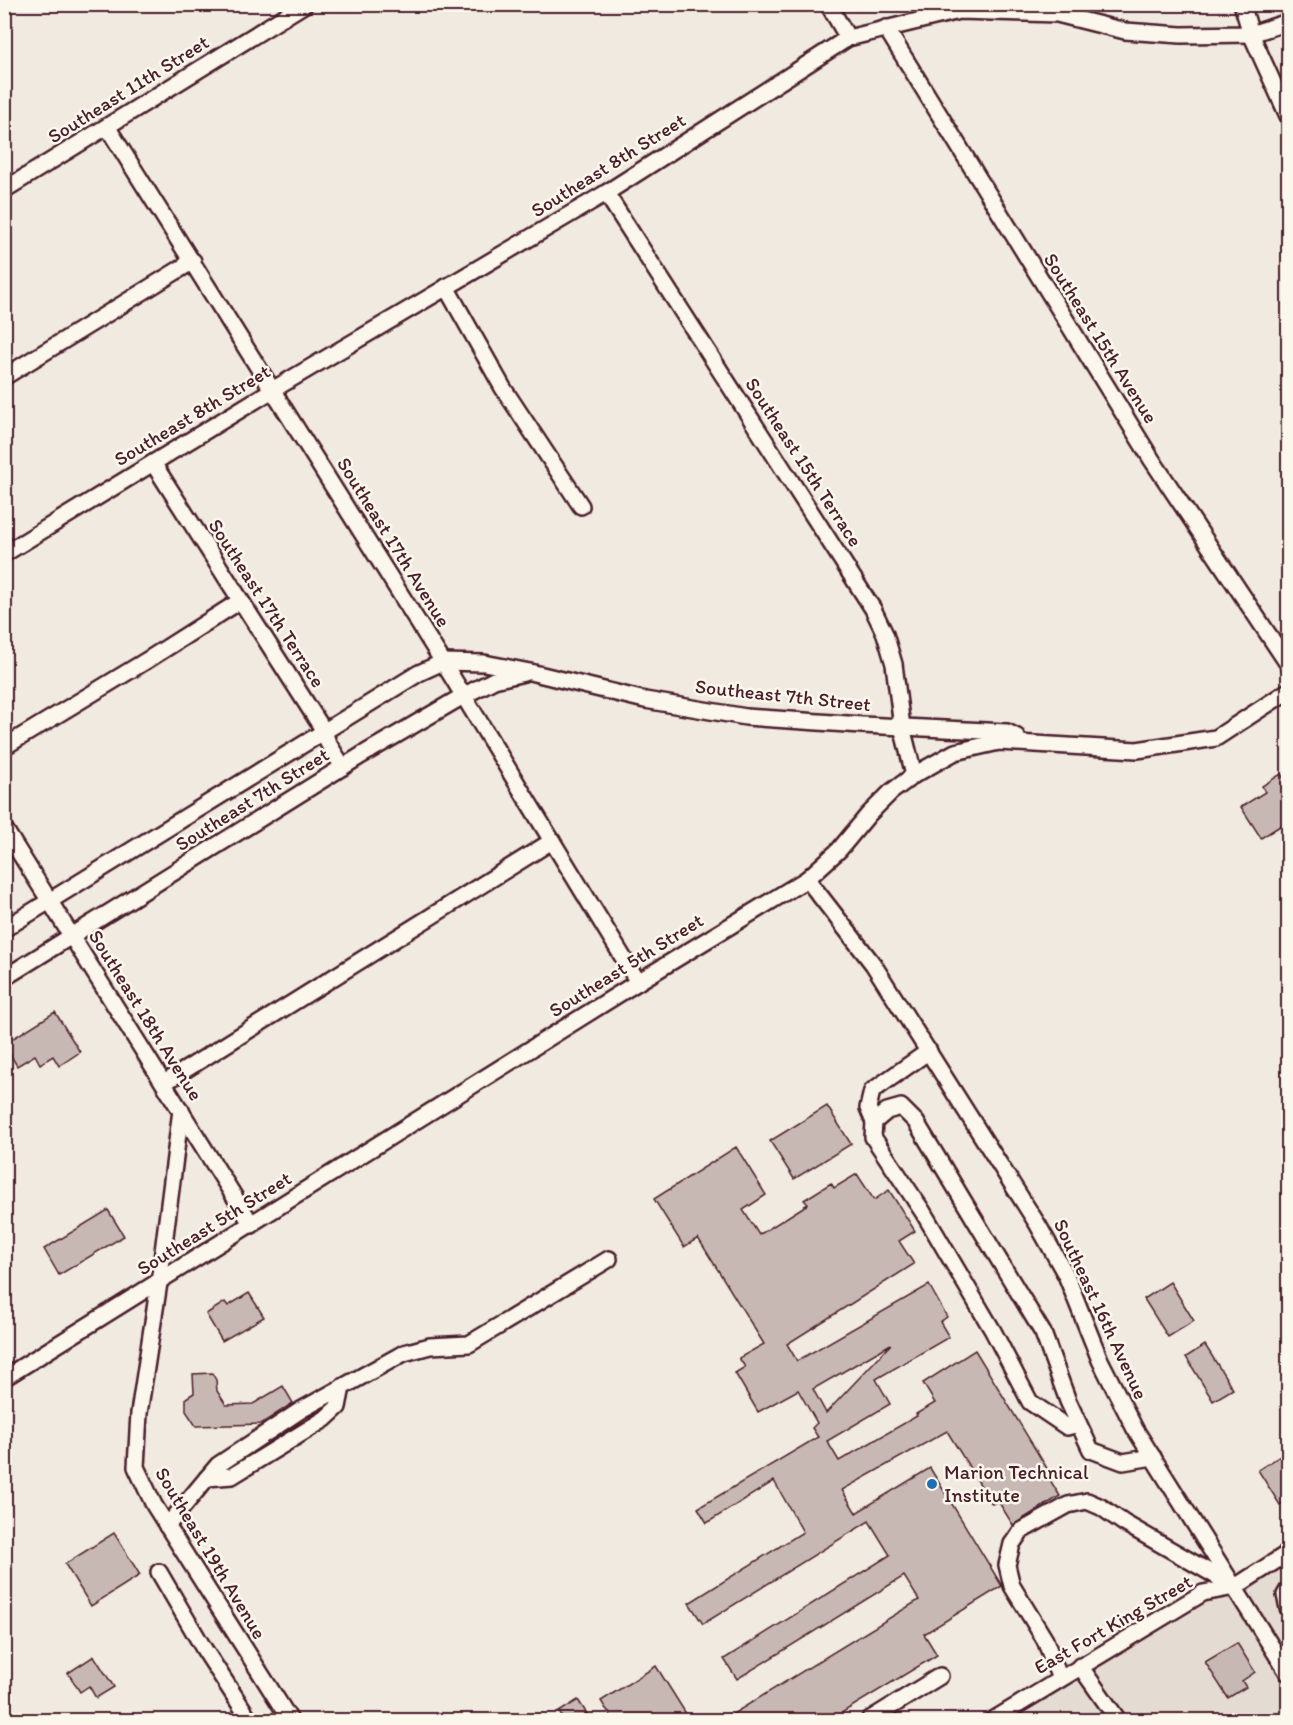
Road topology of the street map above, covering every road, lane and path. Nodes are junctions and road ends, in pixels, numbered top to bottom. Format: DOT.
graph roads {
  1 [pos="304,4"];
  2 [pos="828,4"];
  3 [pos="1242,4"];
  4 [pos="286,9"];
  5 [pos="1288,22"];
  6 [pos="886,28"];
  7 [pos="1251,33"];
  8 [pos="848,38"];
  9 [pos="1288,116"];
  10 [pos="108,128"];
  11 [pos="4,190"];
  12 [pos="606,193"];
  13 [pos="193,261"];
  14 [pos="446,287"];
  15 [pos="4,377"];
  16 [pos="274,389"];
  17 [pos="153,463"];
  18 [pos="580,506"];
  19 [pos="4,554"];
  20 [pos="240,601"];
  21 [pos="443,662"];
  22 [pos="1288,664"];
  23 [pos="530,672"];
  24 [pos="1288,691"];
  25 [pos="464,696"];
  26 [pos="902,727"];
  27 [pos="324,731"];
  28 [pos="1034,744"];
  29 [pos="4,747"];
  30 [pos="343,767"];
  31 [pos="914,775"];
  32 [pos="4,828"];
  33 [pos="552,841"];
  34 [pos="807,879"];
  35 [pos="49,901"];
  36 [pos="4,929"];
  37 [pos="71,935"];
  38 [pos="4,978"];
  39 [pos="638,982"];
  40 [pos="928,1051"];
  41 [pos="164,1083"];
  42 [pos="181,1110"];
  43 [pos="874,1122"];
  44 [pos="252,1225"];
  45 [pos="609,1259"];
  46 [pos="159,1283"];
  47 [pos="4,1378"];
  48 [pos="1079,1424"];
  49 [pos="1153,1457"];
  50 [pos="167,1526"];
  51 [pos="1288,1553"];
  52 [pos="159,1572"];
  53 [pos="1235,1587"];
  54 [pos="1288,1590"];
  55 [pos="1288,1608"];
  56 [pos="1080,1666"];
  57 [pos="1288,1673"];
  58 [pos="940,1677"];
  59 [pos="1060,1679"];
  60 [pos="250,1720"];
  61 [pos="290,1720"];
  62 [pos="869,1720"];
  63 [pos="993,1720"];
  64 [pos="1118,1720"];
  1 -- 4 [label="street, Southeast 11th Street"];
  2 -- 8 [label="street"];
  3 -- 7 [label="street"];
  4 -- 10 [label="street, Southeast 11th Street"];
  5 -- 7 [label="street, Southeast 8th Street"];
  6 -- 7 [label="street, Southeast 8th Street"];
  6 -- 8 [label="street, Southeast 8th Street"];
  6 -- 22 [label="street, Southeast 15th Avenue"];
  7 -- 9 [label="street"];
  8 -- 12 [label="street, Southeast 8th Street"];
  10 -- 11 [label="street, Southeast 11th Street"];
  10 -- 13 [label="street, Southeast 17th Avenue"];
  12 -- 14 [label="street, Southeast 8th Street"];
  12 -- 26 [label="street, Southeast 15th Terrace"];
  13 -- 15 [label="street"];
  13 -- 16 [label="street, Southeast 17th Avenue"];
  14 -- 16 [label="street, Southeast 8th Street"];
  14 -- 18 [label="street"];
  16 -- 17 [label="street, Southeast 8th Street"];
  16 -- 21 [label="street, Southeast 17th Avenue"];
  17 -- 19 [label="street, Southeast 8th Street"];
  17 -- 20 [label="street, Southeast 17th Terrace"];
  20 -- 27 [label="street, Southeast 17th Terrace"];
  20 -- 29 [label="street"];
  21 -- 23 [label="street, Southeast 7th Street"];
  21 -- 25 [label="street, Southeast 17th Avenue"];
  21 -- 27 [label="street, Southeast 7th Street"];
  23 -- 25 [label="street, Southeast 7th Street"];
  23 -- 26 [label="street, Southeast 7th Street"];
  24 -- 28 [label="street, Southeast 5th Street"];
  25 -- 30 [label="street, Southeast 7th Street"];
  25 -- 33 [label="street, Southeast 17th Avenue"];
  26 -- 28 [label="street, Southeast 7th Street"];
  26 -- 31 [label="street, Southeast 15th Terrace"];
  27 -- 30 [label="street, Southeast 17th Terrace"];
  27 -- 35 [label="street, Southeast 7th Street"];
  28 -- 31 [label="street, Southeast 5th Street"];
  30 -- 37 [label="street, Southeast 7th Street"];
  31 -- 34 [label="street, Southeast 5th Street"];
  32 -- 35 [label="street, Southeast 18th Avenue"];
  33 -- 39 [label="street, Southeast 17th Avenue"];
  33 -- 41 [label="street"];
  34 -- 39 [label="street, Southeast 5th Street"];
  34 -- 40 [label="street, Southeast 16th Avenue"];
  35 -- 36 [label="street, Southeast 7th Street"];
  35 -- 37 [label="street, Southeast 18th Avenue"];
  37 -- 38 [label="street, Southeast 7th Street"];
  37 -- 41 [label="street, Southeast 18th Avenue"];
  39 -- 44 [label="street, Southeast 5th Street"];
  40 -- 43 [label="street"];
  40 -- 49 [label="street, Southeast 16th Avenue"];
  41 -- 42 [label="street, Southeast 18th Avenue"];
  42 -- 44 [label="street, Southeast 18th Avenue"];
  42 -- 46 [label="street, Southeast 19th Avenue"];
  43 -- 48 [label="street"];
  43 -- 48 [label="street"];
  44 -- 46 [label="street, Southeast 5th Street"];
  45 -- 50 [label="street"];
  46 -- 47 [label="street, Southeast 5th Street"];
  46 -- 50 [label="street, Southeast 19th Avenue"];
  48 -- 49 [label="street"];
  49 -- 53 [label="street, Southeast 16th Avenue"];
  50 -- 61 [label="street, Southeast 19th Avenue"];
  51 -- 53 [label="street, East Fort King Street"];
  52 -- 60 [label="street"];
  53 -- 56 [label="street, East Fort King Street"];
  53 -- 57 [label="street, Southeast 16th Avenue"];
  53 -- 59 [label="street"];
  54 -- 55 [label="street"];
  56 -- 59 [label="street, East Fort King Street"];
  56 -- 64 [label="street"];
  58 -- 62 [label="street"];
  59 -- 63 [label="street, East Fort King Street"];
}
